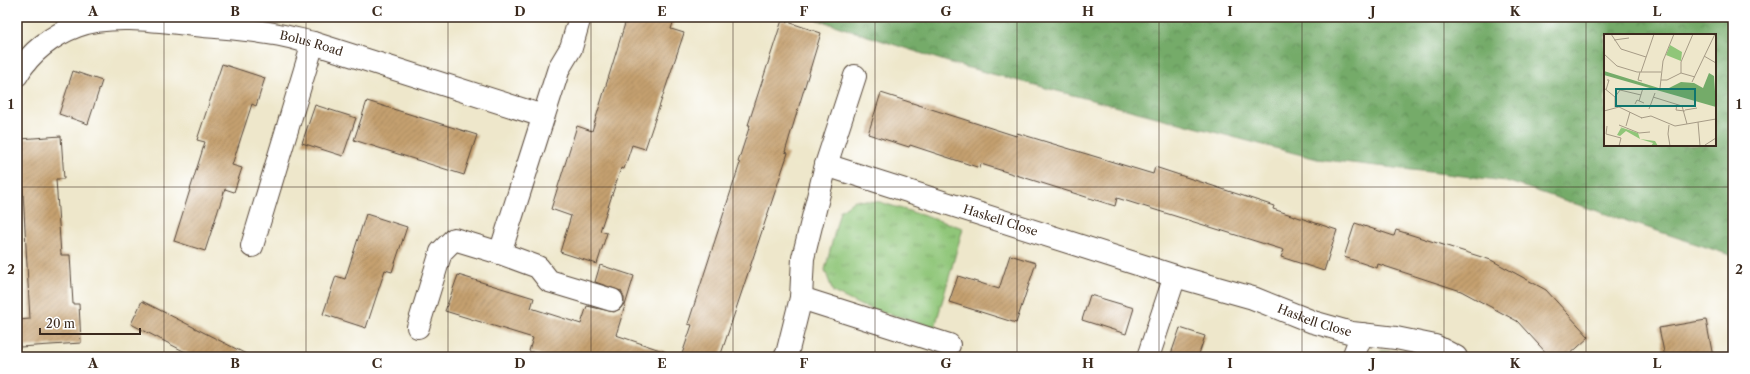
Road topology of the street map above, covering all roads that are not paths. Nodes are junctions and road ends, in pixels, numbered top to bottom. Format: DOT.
graph roads {
  1 [pos="580,17"];
  2 [pos="90,20"];
  3 [pos="313,43"];
  4 [pos="17,75"];
  5 [pos="855,76"];
  6 [pos="543,116"];
  7 [pos="826,165"];
  8 [pos="252,246"];
  9 [pos="500,253"];
  10 [pos="1175,276"];
  11 [pos="801,298"];
  12 [pos="612,300"];
  13 [pos="418,327"];
  14 [pos="1362,334"];
  15 [pos="949,345"];
  16 [pos="785,357"];
  17 [pos="1148,357"];
  18 [pos="1353,357"];
  19 [pos="1456,357"];
  1 -- 6 [label="street"];
  2 -- 3 [label="street, Bolus Road"];
  2 -- 4 [label="street, Bolus Road"];
  3 -- 6 [label="street, Bolus Road"];
  3 -- 8 [label="street"];
  5 -- 7 [label="street"];
  6 -- 9 [label="street"];
  7 -- 10 [label="street, Haskell Close"];
  7 -- 11 [label="street"];
  9 -- 12 [label="street"];
  9 -- 13 [label="street"];
  10 -- 14 [label="street, Haskell Close"];
  10 -- 17 [label="street"];
  11 -- 15 [label="street"];
  11 -- 16 [label="street"];
  14 -- 18 [label="street"];
  14 -- 19 [label="street, Haskell Close"];
}
